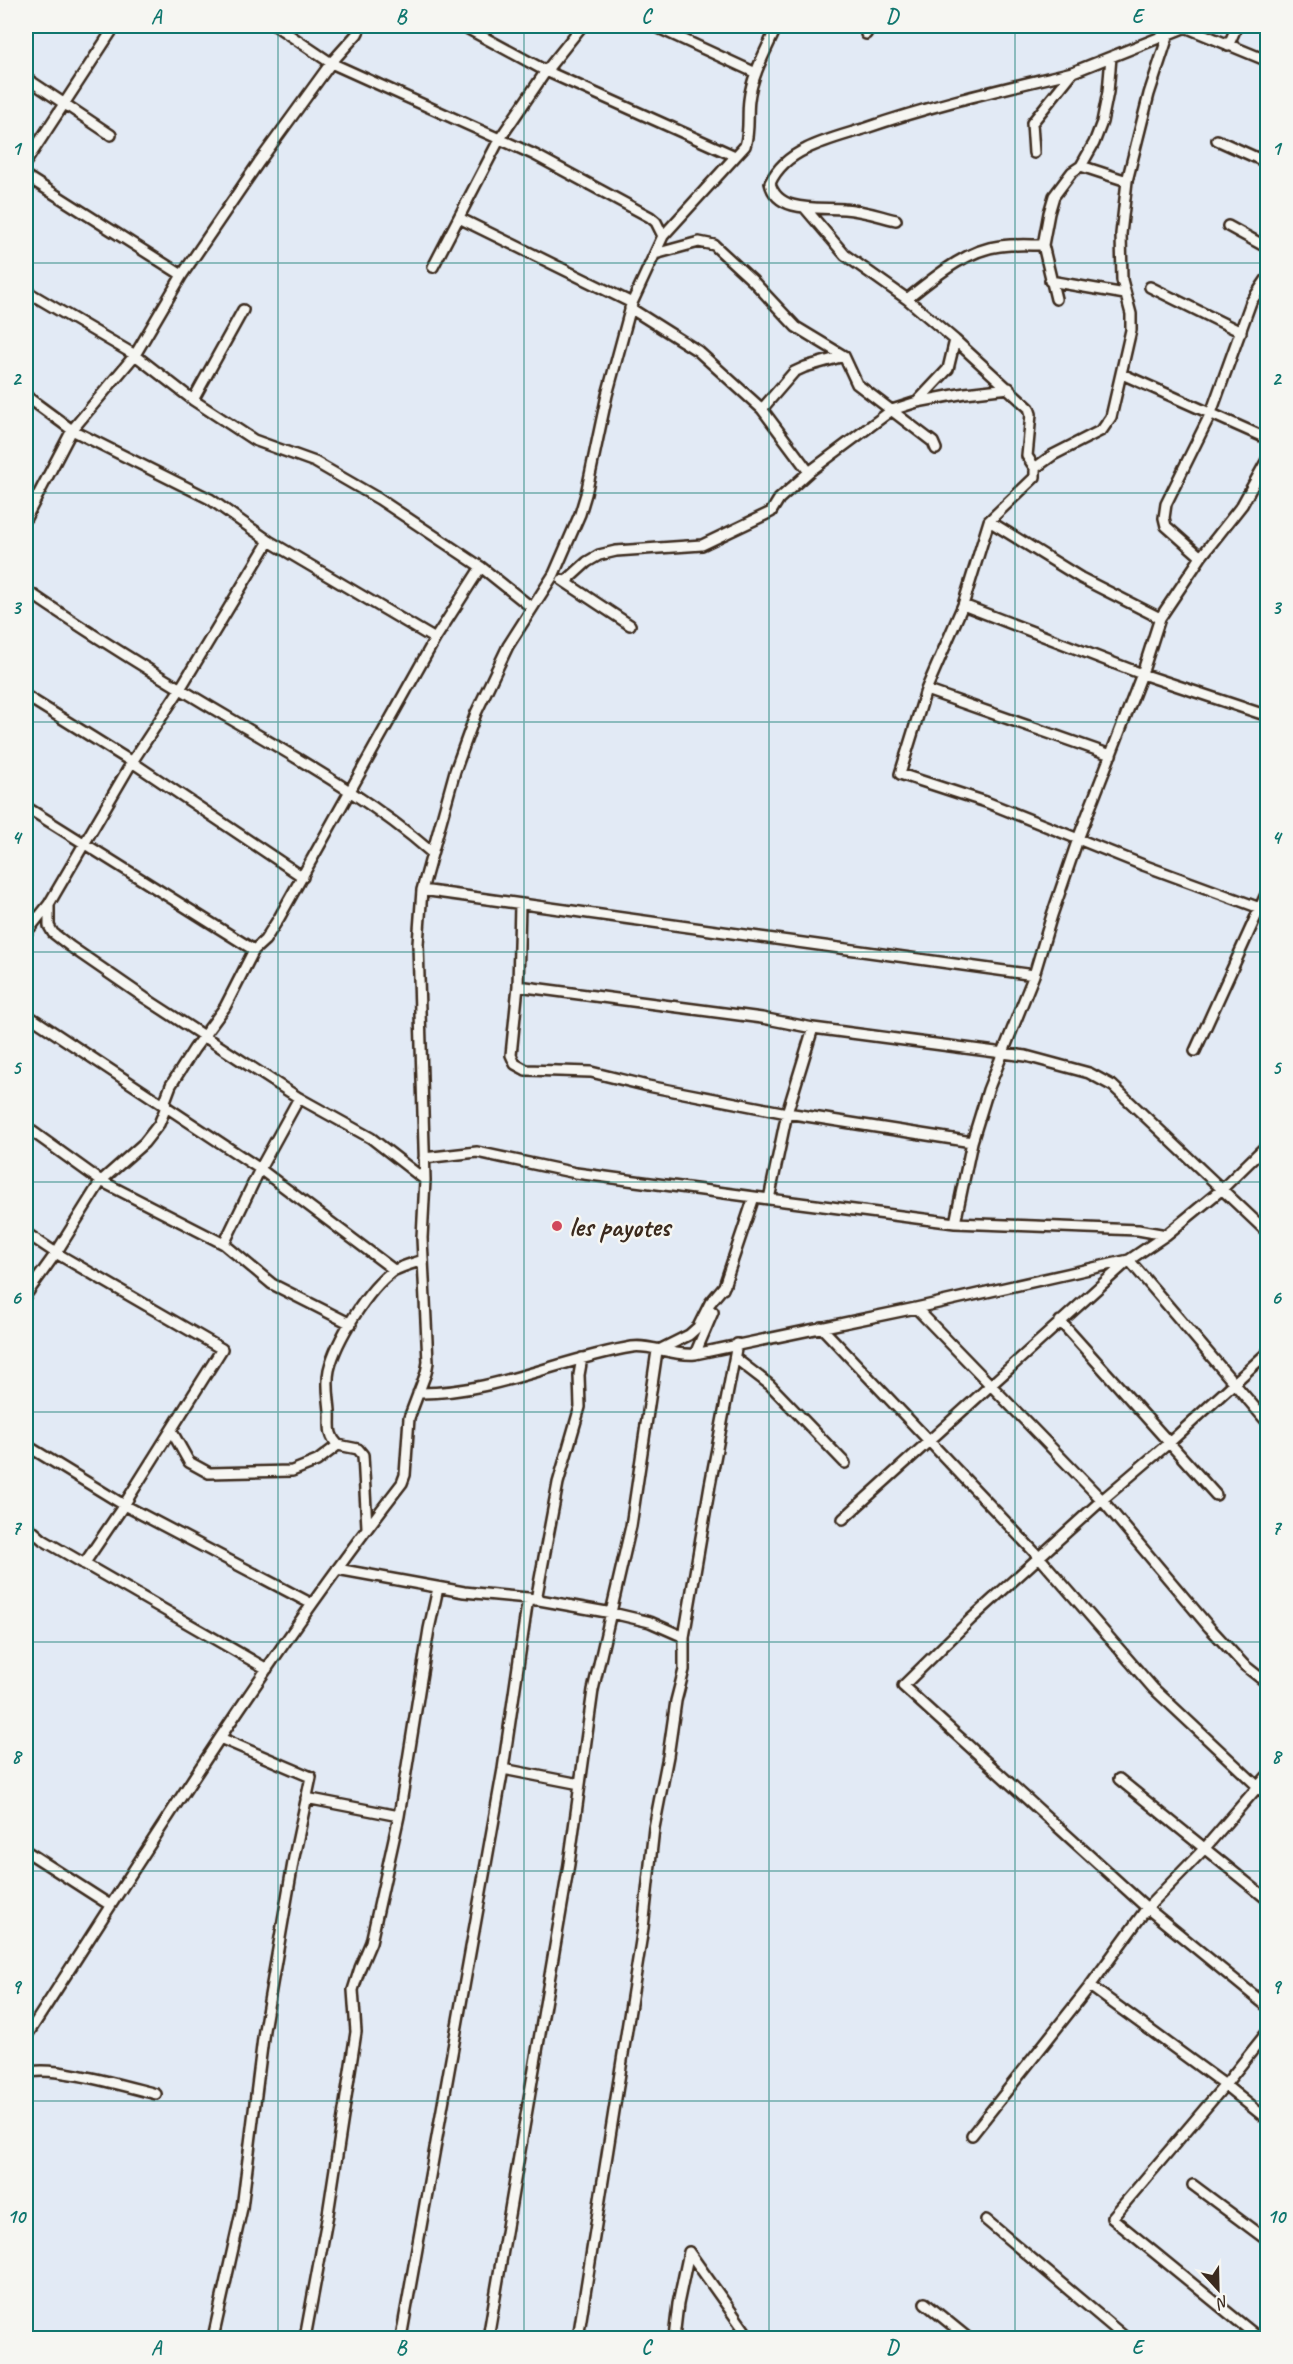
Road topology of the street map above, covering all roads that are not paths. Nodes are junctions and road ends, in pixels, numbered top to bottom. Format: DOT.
graph roads {
  1 [pos="115,26"];
  2 [pos="276,26"];
  3 [pos="361,26"];
  4 [pos="463,26"];
  5 [pos="582,26"];
  6 [pos="654,26"];
  7 [pos="777,26"];
  8 [pos="1184,26"];
  9 [pos="1237,26"];
  10 [pos="1169,33"];
  11 [pos="1228,46"];
  12 [pos="1111,57"];
  13 [pos="1268,62"];
  14 [pos="331,63"];
  15 [pos="546,71"];
  16 [pos="1072,72"];
  17 [pos="756,74"];
  18 [pos="26,78"];
  19 [pos="64,103"];
  20 [pos="111,135"];
  21 [pos="500,140"];
  22 [pos="1216,140"];
  23 [pos="1034,153"];
  24 [pos="735,156"];
  25 [pos="26,162"];
  26 [pos="1268,163"];
  27 [pos="1081,166"];
  28 [pos="26,176"];
  29 [pos="1127,181"];
  30 [pos="805,208"];
  31 [pos="459,218"];
  32 [pos="896,220"];
  33 [pos="1228,226"];
  34 [pos="663,236"];
  35 [pos="1043,245"];
  36 [pos="1268,248"];
  37 [pos="655,254"];
  38 [pos="433,267"];
  39 [pos="183,275"];
  40 [pos="1268,277"];
  41 [pos="1050,281"];
  42 [pos="1150,286"];
  43 [pos="26,291"];
  44 [pos="1125,294"];
  45 [pos="907,299"];
  46 [pos="1056,299"];
  47 [pos="631,306"];
  48 [pos="243,310"];
  49 [pos="1241,332"];
  50 [pos="956,340"];
  51 [pos="135,356"];
  52 [pos="844,356"];
  53 [pos="1122,374"];
  54 [pos="1009,388"];
  55 [pos="26,396"];
  56 [pos="193,400"];
  57 [pos="917,402"];
  58 [pos="762,409"];
  59 [pos="891,410"];
  60 [pos="1210,413"];
  61 [pos="72,430"];
  62 [pos="1268,439"];
  63 [pos="936,449"];
  64 [pos="1268,459"];
  65 [pos="1035,468"];
  66 [pos="809,472"];
  67 [pos="26,518"];
  68 [pos="989,522"];
  69 [pos="269,541"];
  70 [pos="1201,557"];
  71 [pos="481,567"];
  72 [pos="554,574"];
  73 [pos="565,582"];
  74 [pos="26,590"];
  75 [pos="963,605"];
  76 [pos="531,607"];
  77 [pos="1160,618"];
  78 [pos="630,625"];
  79 [pos="435,639"];
  80 [pos="1142,674"];
  81 [pos="180,689"];
  82 [pos="926,690"];
  83 [pos="26,696"];
  84 [pos="1268,716"];
  85 [pos="1111,755"];
  86 [pos="132,762"];
  87 [pos="350,790"];
  88 [pos="26,807"];
  89 [pos="1078,839"];
  90 [pos="85,843"];
  91 [pos="431,852"];
  92 [pos="303,877"];
  93 [pos="422,890"];
  94 [pos="1268,890"];
  95 [pos="49,904"];
  96 [pos="519,904"];
  97 [pos="1263,909"];
  98 [pos="26,912"];
  99 [pos="36,919"];
  100 [pos="26,933"];
  101 [pos="254,950"];
  102 [pos="1034,975"];
  103 [pos="518,986"];
  104 [pos="26,1014"];
  105 [pos="813,1028"];
  106 [pos="204,1036"];
  107 [pos="1195,1051"];
  108 [pos="1002,1053"];
  109 [pos="299,1098"];
  110 [pos="166,1107"];
  111 [pos="787,1113"];
  112 [pos="26,1127"];
  113 [pos="972,1142"];
  114 [pos="1268,1144"];
  115 [pos="424,1158"];
  116 [pos="260,1168"];
  117 [pos="425,1180"];
  118 [pos="101,1181"];
  119 [pos="1221,1190"];
  120 [pos="753,1197"];
  121 [pos="770,1199"];
  122 [pos="955,1223"];
  123 [pos="26,1233"];
  124 [pos="1268,1233"];
  125 [pos="1166,1235"];
  126 [pos="225,1244"];
  127 [pos="56,1253"];
  128 [pos="423,1260"];
  129 [pos="1129,1260"];
  130 [pos="394,1270"];
  131 [pos="725,1285"];
  132 [pos="26,1295"];
  133 [pos="916,1308"];
  134 [pos="1060,1321"];
  135 [pos="351,1324"];
  136 [pos="821,1327"];
  137 [pos="737,1344"];
  138 [pos="657,1351"];
  139 [pos="1268,1352"];
  140 [pos="695,1354"];
  141 [pos="582,1358"];
  142 [pos="735,1358"];
  143 [pos="1234,1382"];
  144 [pos="991,1384"];
  145 [pos="418,1393"];
  146 [pos="1268,1423"];
  147 [pos="171,1430"];
  148 [pos="929,1441"];
  149 [pos="1170,1442"];
  150 [pos="26,1444"];
  151 [pos="338,1445"];
  152 [pos="845,1463"];
  153 [pos="1216,1495"];
  154 [pos="1102,1500"];
  155 [pos="124,1505"];
  156 [pos="843,1519"];
  157 [pos="26,1525"];
  158 [pos="368,1527"];
  159 [pos="1040,1558"];
  160 [pos="84,1564"];
  161 [pos="337,1569"];
  162 [pos="438,1588"];
  163 [pos="532,1599"];
  164 [pos="312,1604"];
  165 [pos="612,1613"];
  166 [pos="684,1637"];
  167 [pos="267,1669"];
  168 [pos="1268,1684"];
  169 [pos="220,1738"];
  170 [pos="503,1770"];
  171 [pos="1268,1775"];
  172 [pos="1119,1779"];
  173 [pos="580,1784"];
  174 [pos="1257,1788"];
  175 [pos="1268,1796"];
  176 [pos="306,1798"];
  177 [pos="399,1816"];
  178 [pos="1204,1849"];
  179 [pos="26,1851"];
  180 [pos="1268,1900"];
  181 [pos="110,1905"];
  182 [pos="1147,1908"];
  183 [pos="1090,1986"];
  184 [pos="1268,2007"];
  185 [pos="1268,2031"];
  186 [pos="26,2037"];
  187 [pos="26,2073"];
  188 [pos="1225,2085"];
  189 [pos="156,2094"];
  190 [pos="1268,2120"];
  191 [pos="972,2135"];
  192 [pos="1193,2185"];
  193 [pos="986,2220"];
  194 [pos="1268,2241"];
  195 [pos="925,2303"];
  196 [pos="213,2338"];
  197 [pos="305,2338"];
  198 [pos="401,2338"];
  199 [pos="488,2338"];
  200 [pos="578,2338"];
  201 [pos="674,2338"];
  202 [pos="750,2338"];
  203 [pos="968,2338"];
  204 [pos="1126,2338"];
  205 [pos="1259,2338"];
  1 -- 19 [label="street"];
  2 -- 14 [label="street"];
  3 -- 14 [label="street"];
  4 -- 15 [label="street"];
  5 -- 15 [label="street"];
  6 -- 17 [label="street"];
  7 -- 17 [label="street"];
  8 -- 10 [label="street"];
  8 -- 11 [label="street"];
  9 -- 11 [label="street"];
  10 -- 12 [label="street"];
  10 -- 29 [label="street"];
  11 -- 13 [label="street"];
  12 -- 16 [label="street"];
  12 -- 27 [label="street"];
  14 -- 21 [label="street"];
  14 -- 39 [label="street"];
  15 -- 21 [label="street"];
  15 -- 24 [label="street"];
  16 -- 23 [label="street"];
  16 -- 30 [label="street"];
  17 -- 24 [label="street"];
  18 -- 19 [label="street"];
  19 -- 20 [label="street"];
  19 -- 25 [label="street"];
  21 -- 31 [label="street"];
  21 -- 34 [label="street"];
  22 -- 26 [label="street"];
  24 -- 34 [label="street"];
  27 -- 29 [label="street"];
  27 -- 35 [label="street"];
  28 -- 39 [label="street"];
  29 -- 44 [label="street"];
  30 -- 32 [label="street"];
  30 -- 45 [label="street"];
  31 -- 38 [label="street"];
  31 -- 47 [label="street"];
  33 -- 36 [label="street"];
  34 -- 37 [label="street"];
  35 -- 41 [label="street"];
  35 -- 45 [label="street"];
  37 -- 47 [label="street"];
  37 -- 52 [label="street"];
  39 -- 51 [label="street"];
  40 -- 49 [label="street"];
  41 -- 44 [label="street"];
  41 -- 46 [label="street"];
  42 -- 49 [label="street"];
  43 -- 51 [label="street"];
  44 -- 53 [label="street"];
  45 -- 50 [label="street"];
  47 -- 58 [label="street"];
  47 -- 72 [label="street"];
  48 -- 56 [label="street"];
  49 -- 60 [label="street"];
  50 -- 54 [label="street"];
  50 -- 57 [label="street"];
  51 -- 56 [label="street"];
  51 -- 61 [label="street"];
  52 -- 58 [label="street"];
  52 -- 59 [label="street"];
  53 -- 60 [label="street"];
  53 -- 65 [label="street"];
  54 -- 57 [label="street"];
  54 -- 65 [label="street"];
  55 -- 61 [label="street"];
  56 -- 71 [label="street"];
  57 -- 59 [label="street"];
  58 -- 66 [label="street"];
  59 -- 63 [label="street"];
  59 -- 66 [label="street"];
  60 -- 62 [label="street"];
  60 -- 70 [label="street"];
  61 -- 67 [label="street"];
  61 -- 69 [label="street"];
  64 -- 70 [label="street"];
  65 -- 68 [label="street"];
  66 -- 73 [label="street"];
  68 -- 75 [label="street"];
  68 -- 77 [label="street"];
  69 -- 79 [label="street"];
  69 -- 81 [label="street"];
  70 -- 77 [label="street"];
  71 -- 76 [label="street"];
  71 -- 79 [label="street"];
  72 -- 73 [label="street"];
  72 -- 76 [label="street"];
  73 -- 78 [label="street"];
  74 -- 81 [label="street"];
  75 -- 80 [label="street"];
  75 -- 82 [label="street"];
  76 -- 91 [label="street"];
  77 -- 80 [label="street"];
  79 -- 87 [label="street"];
  80 -- 84 [label="street"];
  80 -- 85 [label="street"];
  81 -- 86 [label="street"];
  81 -- 87 [label="street"];
  82 -- 85 [label="street"];
  82 -- 89 [label="street"];
  83 -- 86 [label="street"];
  85 -- 89 [label="street"];
  86 -- 90 [label="street"];
  86 -- 92 [label="street"];
  87 -- 91 [label="street"];
  87 -- 92 [label="street"];
  88 -- 90 [label="street"];
  89 -- 97 [label="street"];
  89 -- 102 [label="street"];
  90 -- 95 [label="street"];
  90 -- 101 [label="street"];
  91 -- 93 [label="street"];
  92 -- 101 [label="street"];
  93 -- 96 [label="street"];
  93 -- 115 [label="street"];
  94 -- 97 [label="street"];
  95 -- 99 [label="street"];
  95 -- 106 [label="street"];
  96 -- 102 [label="street"];
  96 -- 103 [label="street"];
  97 -- 107 [label="street"];
  98 -- 99 [label="street"];
  99 -- 100 [label="street"];
  101 -- 106 [label="street"];
  102 -- 108 [label="street"];
  103 -- 105 [label="street"];
  103 -- 111 [label="street"];
  104 -- 110 [label="street"];
  105 -- 108 [label="street"];
  105 -- 111 [label="street"];
  106 -- 109 [label="street"];
  106 -- 110 [label="street"];
  108 -- 113 [label="street"];
  108 -- 119 [label="street"];
  109 -- 116 [label="street"];
  109 -- 117 [label="street"];
  110 -- 116 [label="street"];
  110 -- 118 [label="street"];
  111 -- 113 [label="street"];
  111 -- 121 [label="street"];
  112 -- 118 [label="street"];
  113 -- 122 [label="street"];
  114 -- 119 [label="street"];
  115 -- 117 [label="street"];
  115 -- 120 [label="street"];
  116 -- 126 [label="street"];
  116 -- 130 [label="street"];
  117 -- 128 [label="street"];
  118 -- 126 [label="street"];
  118 -- 127 [label="street"];
  119 -- 124 [label="street"];
  119 -- 125 [label="street"];
  120 -- 121 [label="street"];
  120 -- 131 [label="street"];
  121 -- 122 [label="street"];
  122 -- 125 [label="street"];
  123 -- 127 [label="street"];
  125 -- 129 [label="street"];
  126 -- 135 [label="street"];
  127 -- 132 [label="street"];
  127 -- 147 [label="street"];
  128 -- 130 [label="street"];
  128 -- 145 [label="street"];
  129 -- 133 [label="street"];
  129 -- 134 [label="street"];
  129 -- 143 [label="street"];
  130 -- 135 [label="street"];
  131 -- 138 [label="street"];
  131 -- 140 [label="street"];
  133 -- 136 [label="street"];
  133 -- 144 [label="street"];
  134 -- 144 [label="street"];
  134 -- 149 [label="street"];
  135 -- 151 [label="street"];
  136 -- 137 [label="street"];
  136 -- 148 [label="street"];
  137 -- 140 [label="street"];
  137 -- 142 [label="street"];
  138 -- 140 [label="street"];
  138 -- 141 [label="street"];
  138 -- 165 [label="street"];
  139 -- 143 [label="street"];
  141 -- 145 [label="street"];
  141 -- 163 [label="street"];
  142 -- 152 [label="street"];
  142 -- 166 [label="street"];
  143 -- 146 [label="street"];
  143 -- 149 [label="street"];
  144 -- 148 [label="street"];
  144 -- 154 [label="street"];
  145 -- 158 [label="street"];
  147 -- 151 [label="street"];
  147 -- 155 [label="street"];
  148 -- 156 [label="street"];
  148 -- 159 [label="street"];
  149 -- 153 [label="street"];
  149 -- 154 [label="street"];
  150 -- 155 [label="street"];
  151 -- 158 [label="street"];
  154 -- 159 [label="street"];
  154 -- 168 [label="street"];
  155 -- 160 [label="street"];
  155 -- 164 [label="street"];
  157 -- 160 [label="street"];
  158 -- 161 [label="street"];
  159 -- 174 [label="street"];
  159 -- 182 [label="street"];
  160 -- 167 [label="street"];
  161 -- 162 [label="street"];
  161 -- 164 [label="street"];
  162 -- 163 [label="street"];
  162 -- 177 [label="street"];
  163 -- 165 [label="street"];
  163 -- 170 [label="street"];
  164 -- 167 [label="street"];
  165 -- 166 [label="street"];
  165 -- 173 [label="street"];
  166 -- 200 [label="street"];
  167 -- 169 [label="street"];
  169 -- 176 [label="street"];
  169 -- 181 [label="street"];
  170 -- 173 [label="street"];
  170 -- 198 [label="street"];
  171 -- 174 [label="street"];
  172 -- 178 [label="street"];
  173 -- 199 [label="street"];
  174 -- 175 [label="street"];
  174 -- 178 [label="street"];
  176 -- 177 [label="street"];
  176 -- 196 [label="street"];
  177 -- 197 [label="street"];
  178 -- 180 [label="street"];
  178 -- 182 [label="street"];
  179 -- 181 [label="street"];
  181 -- 186 [label="street"];
  182 -- 183 [label="street"];
  182 -- 184 [label="street"];
  183 -- 188 [label="street"];
  183 -- 191 [label="street"];
  185 -- 188 [label="street"];
  187 -- 189 [label="street"];
  188 -- 190 [label="street"];
  188 -- 205 [label="street"];
  192 -- 194 [label="street"];
  193 -- 204 [label="street"];
  195 -- 203 [label="street"];
  201 -- 202 [label="street"];
}
